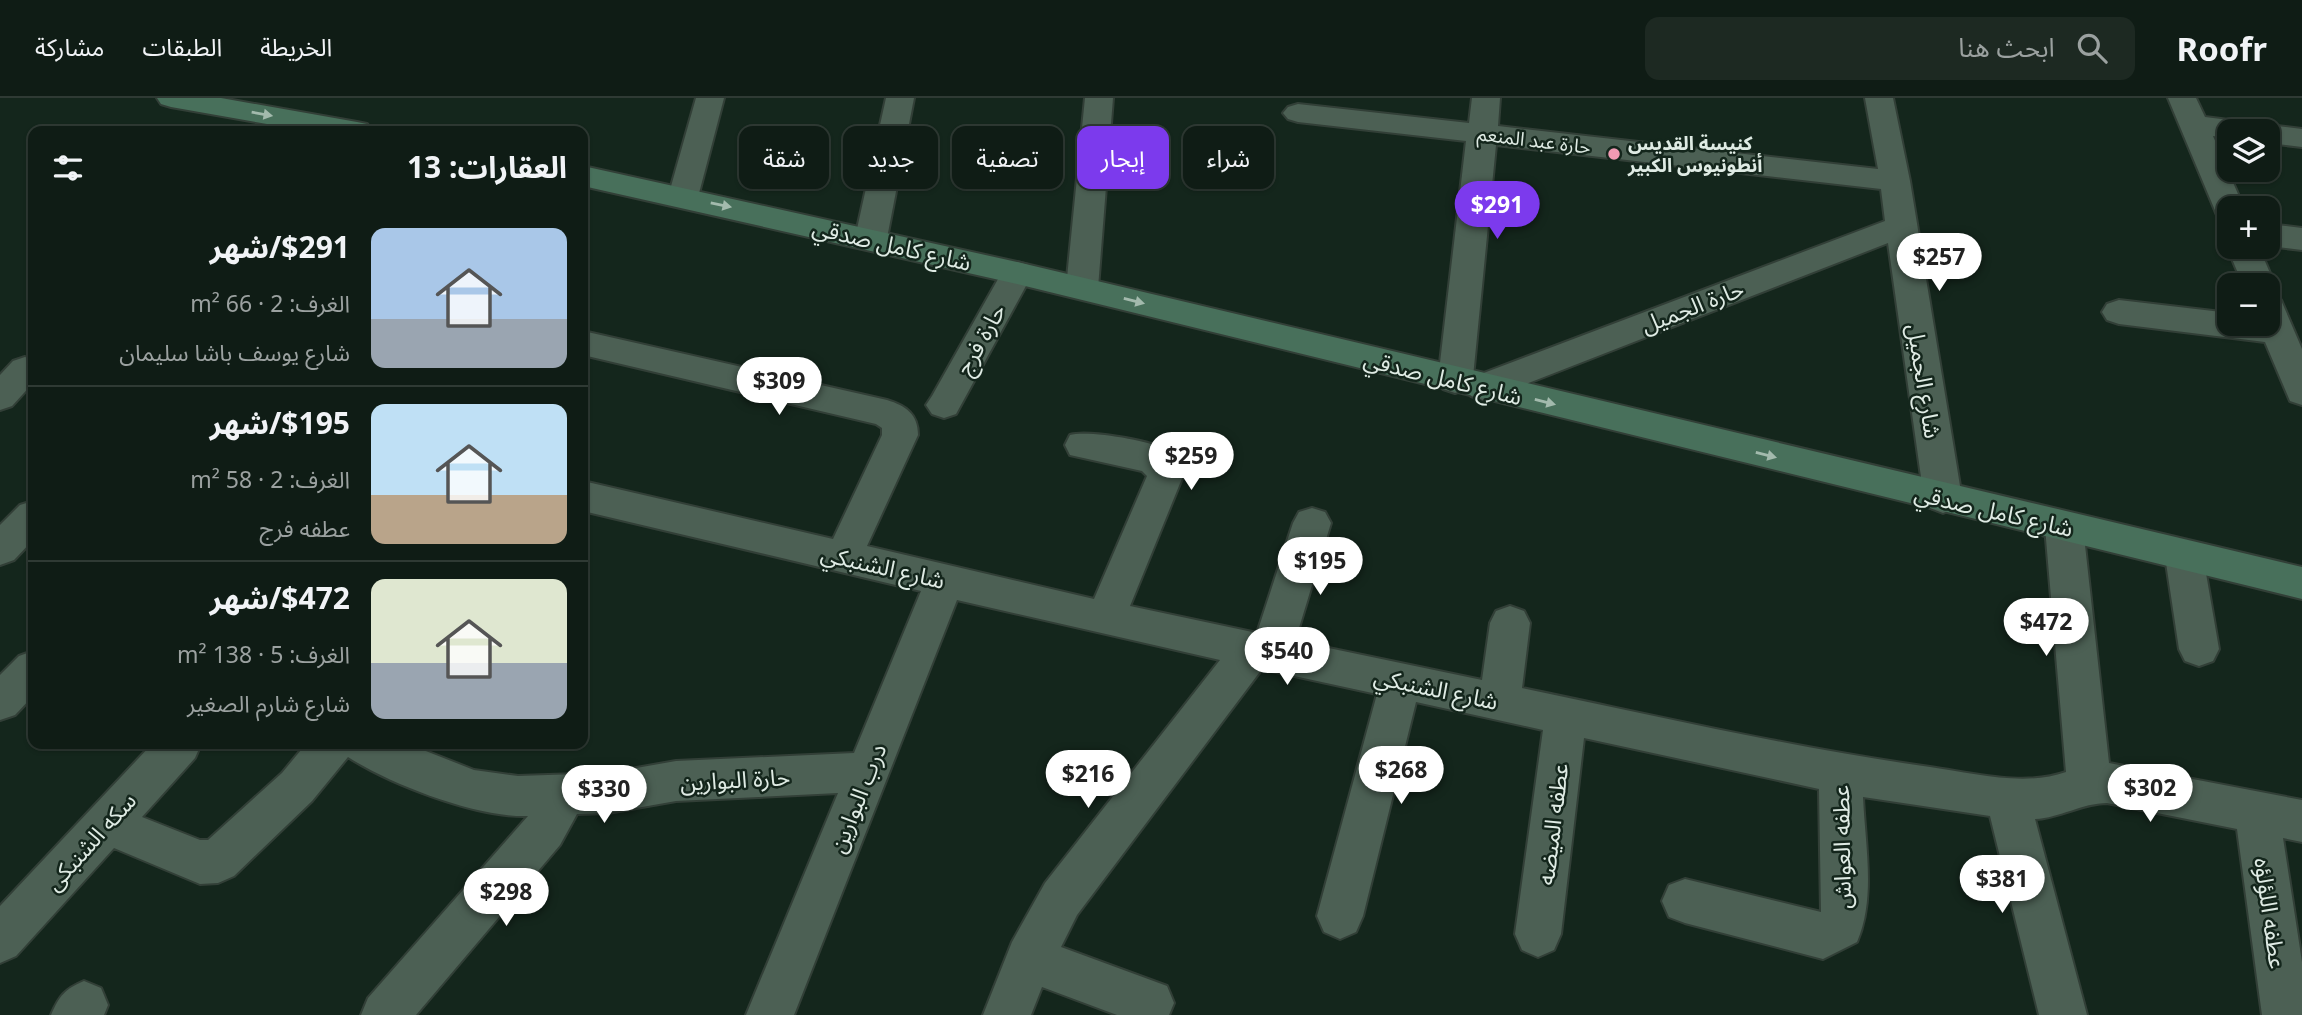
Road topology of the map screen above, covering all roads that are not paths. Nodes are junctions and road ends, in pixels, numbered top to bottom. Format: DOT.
graph roads {
  1 [pos="171,98"];
  2 [pos="710,98"];
  3 [pos="900,98"];
  4 [pos="1098,98"];
  5 [pos="1486,98"];
  6 [pos="1879,98"];
  7 [pos="2182,98"];
  8 [pos="1298,113"];
  9 [pos="2193,125"];
  10 [pos="329,126"];
  11 [pos="2217,128"];
  12 [pos="1483,134"];
  13 [pos="2280,135"];
  14 [pos="2302,138"];
  15 [pos="588,177"];
  16 [pos="1895,181"];
  17 [pos="2223,196"];
  18 [pos="683,197"];
  19 [pos="1902,226"];
  20 [pos="2280,236"];
  21 [pos="871,238"];
  22 [pos="2302,239"];
  23 [pos="1017,273"];
  24 [pos="1082,288"];
  25 [pos="2119,312"];
  26 [pos="2281,322"];
  27 [pos="588,344"];
  28 [pos="19,370"];
  29 [pos="1469,383"];
  30 [pos="2302,392"];
  31 [pos="0,397"];
  32 [pos="944,405"];
  33 [pos="1083,445"];
  34 [pos="588,497"];
  35 [pos="1943,498"];
  36 [pos="1312,523"];
  37 [pos="2064,527"];
  38 [pos="2184,556"];
  39 [pos="843,557"];
  40 [pos="945,581"];
  41 [pos="2302,583"];
  42 [pos="1105,618"];
  43 [pos="1510,623"];
  44 [pos="2199,649"];
  45 [pos="1262,651"];
  46 [pos="28,674"];
  47 [pos="1401,680"];
  48 [pos="0,701"];
  49 [pos="1500,701"];
  50 [pos="1566,715"];
  51 [pos="175,749"];
  52 [pos="328,749"];
  53 [pos="374,749"];
  54 [pos="867,772"];
  55 [pos="1840,774"];
  56 [pos="2089,783"];
  57 [pos="564,796"];
  58 [pos="2007,798"];
  59 [pos="2257,811"];
  60 [pos="2302,821"];
  61 [pos="106,822"];
  62 [pos="1685,901"];
  63 [pos="1340,916"];
  64 [pos="1538,934"];
  65 [pos="0,939"];
  66 [pos="1029,959"];
  67 [pos="1150,1003"];
  68 [pos="385,1015"];
  69 [pos="770,1015"];
  70 [pos="1007,1015"];
  71 [pos="2063,1015"];
  72 [pos="2286,1015"];
  1 -- 10 [label="main road, one-way"];
  2 -- 18 [label="street"];
  3 -- 21 [label="street"];
  4 -- 24 [label="street"];
  5 -- 12 [label="street"];
  6 -- 16 [label="street, شارع الجميل"];
  7 -- 9 [label="street"];
  8 -- 12 [label="street, حارة عبد المنعم"];
  9 -- 11 [label="street"];
  9 -- 17 [label="street"];
  12 -- 16 [label="street, حارة عبد المنعم"];
  12 -- 29 [label="street"];
  13 -- 14 [label="street"];
  15 -- 18 [label="main road, شارع كامل صدقي"];
  16 -- 19 [label="street, شارع الجميل"];
  18 -- 21 [label="main road, شارع كامل صدقي, one-way"];
  19 -- 29 [label="street, حارة الجميل"];
  19 -- 35 [label="street, شارع الجميل"];
  20 -- 22 [label="street"];
  21 -- 23 [label="main road, شارع كامل صدقي"];
  23 -- 24 [label="main road, شارع كامل صدقي"];
  23 -- 32 [label="street, حارة فرج"];
  24 -- 29 [label="main road, شارع كامل صدقي, one-way"];
  25 -- 26 [label="street"];
  26 -- 30 [label="street"];
  27 -- 39 [label="street"];
  28 -- 31 [label="street"];
  29 -- 35 [label="main road, شارع كامل صدقي, one-way"];
  33 -- 42 [label="street"];
  34 -- 39 [label="street, شارع الشنبكي"];
  35 -- 37 [label="main road, شارع كامل صدقي"];
  36 -- 45 [label="street"];
  37 -- 38 [label="main road, شارع كامل صدقي"];
  37 -- 56 [label="street"];
  38 -- 41 [label="main road, شارع كامل صدقي"];
  38 -- 44 [label="street"];
  39 -- 40 [label="street, شارع الشنبكي"];
  40 -- 42 [label="street, شارع الشنبكي"];
  40 -- 54 [label="street, درب البوارين"];
  42 -- 45 [label="street, شارع الشنبكي"];
  43 -- 49 [label="street"];
  45 -- 47 [label="street, شارع الشنبكي"];
  45 -- 66 [label="street"];
  46 -- 48 [label="street"];
  47 -- 49 [label="street, شارع الشنبكي"];
  47 -- 63 [label="street"];
  49 -- 50 [label="street, شارع الشنبكي"];
  50 -- 55 [label="street, شارع الشنبكي"];
  50 -- 64 [label="street, عطفه الميضه"];
  51 -- 61 [label="street, سكه الشنبكى"];
  52 -- 61 [label="street"];
  53 -- 57 [label="street, حارة البوارين"];
  54 -- 57 [label="street, حارة البوارين"];
  54 -- 69 [label="street, درب البوارين"];
  55 -- 58 [label="street, شارع الشنبكي"];
  55 -- 62 [label="street, عطفه العواش"];
  56 -- 58 [label="street, شارع الشنبكي"];
  56 -- 59 [label="street"];
  57 -- 68 [label="street"];
  58 -- 71 [label="street"];
  59 -- 60 [label="street"];
  59 -- 72 [label="street, عطفه اللؤلؤه"];
  61 -- 65 [label="street, سكه الشنبكى"];
  66 -- 67 [label="street"];
  66 -- 70 [label="street"];
}
